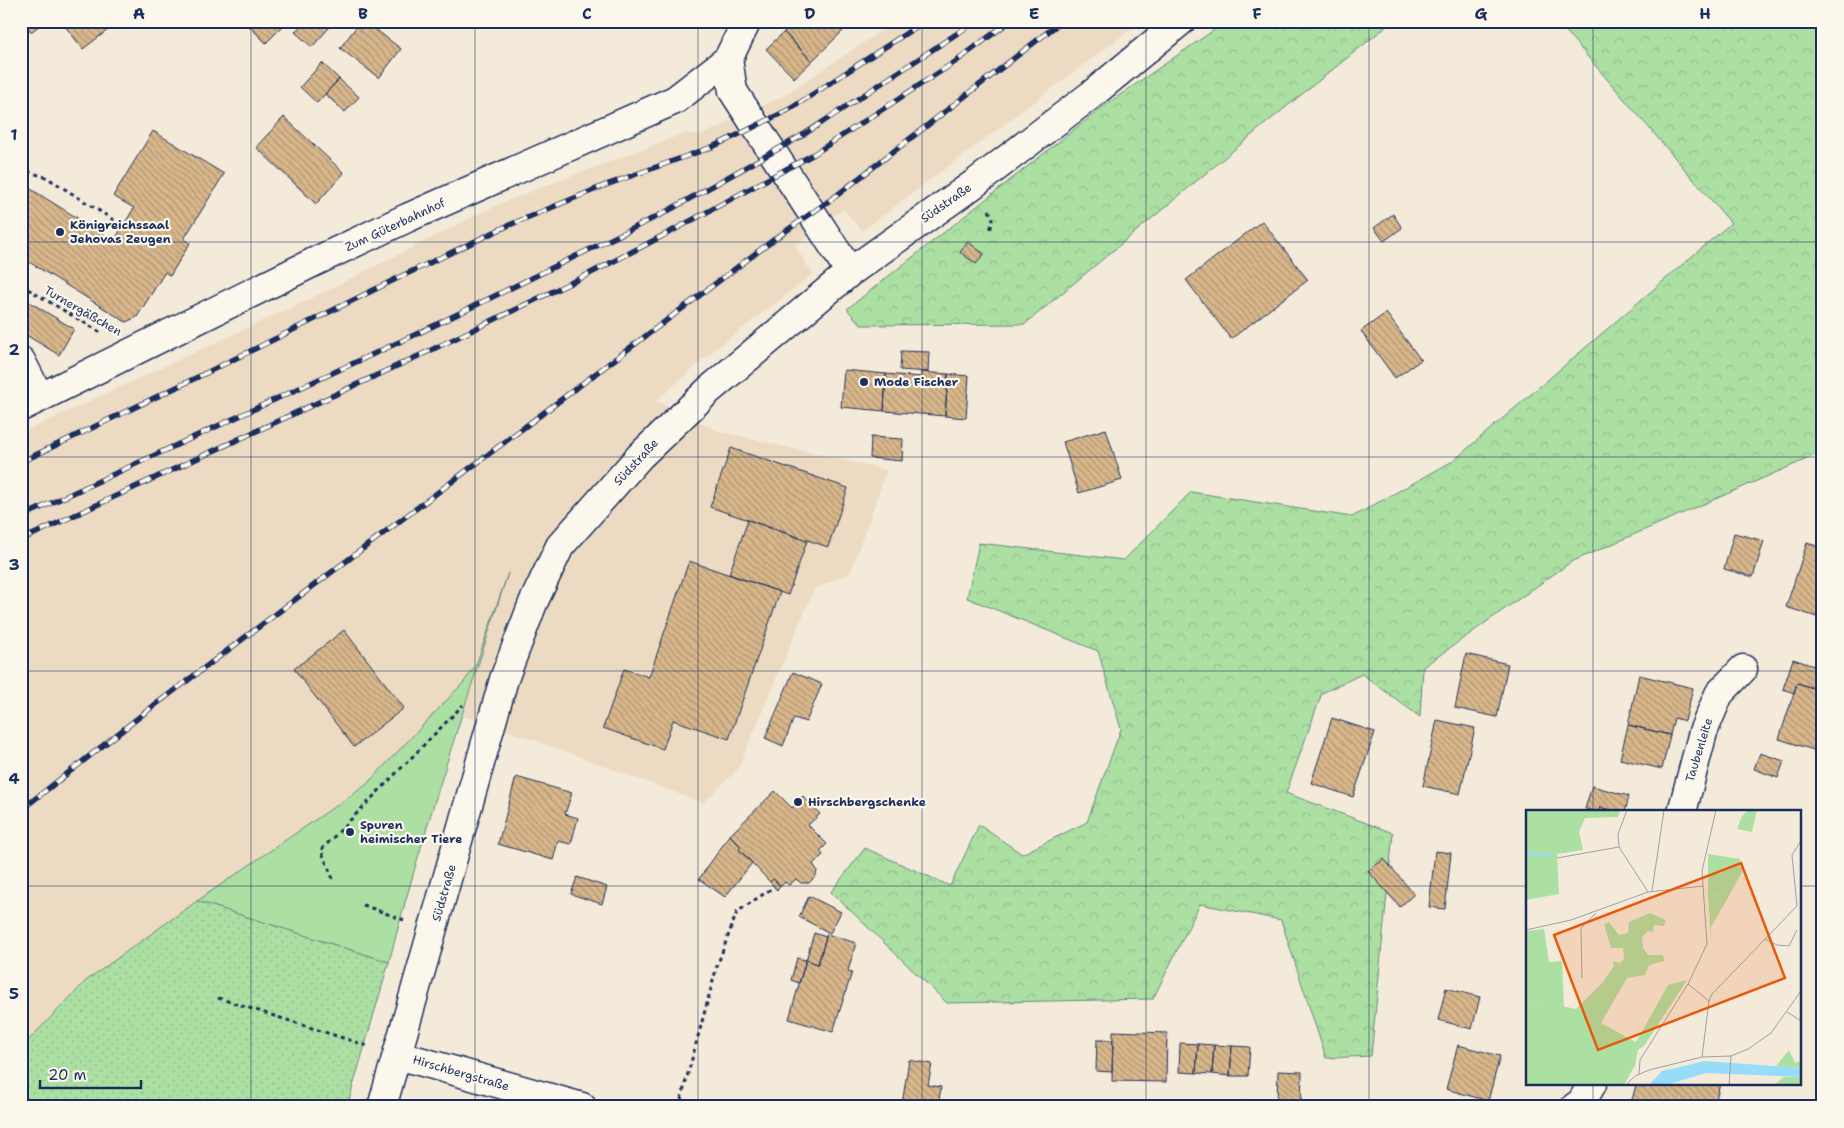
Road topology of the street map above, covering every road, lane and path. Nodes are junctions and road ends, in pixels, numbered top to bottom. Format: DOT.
graph roads {
  1 [pos="747,21"];
  2 [pos="1181,21"];
  3 [pos="728,59"];
  4 [pos="21,172"];
  5 [pos="123,226"];
  6 [pos="850,272"];
  7 [pos="21,285"];
  8 [pos="136,351"];
  9 [pos="21,361"];
  10 [pos="31,403"];
  11 [pos="1743,669"];
  12 [pos="466,702"];
  13 [pos="1682,810"];
  14 [pos="333,879"];
  15 [pos="774,886"];
  16 [pos="363,905"];
  17 [pos="409,922"];
  18 [pos="218,998"];
  19 [pos="372,1048"];
  20 [pos="398,1055"];
  21 [pos="1591,1086"];
  22 [pos="382,1107"];
  23 [pos="582,1107"];
  24 [pos="679,1107"];
  25 [pos="1575,1107"];
  1 -- 3 [label="street, Zum Güterbahnhof"];
  2 -- 6 [label="street, Südstraße"];
  3 -- 6 [label="street"];
  3 -- 8 [label="street, Zum Güterbahnhof"];
  4 -- 5 [label="path"];
  6 -- 20 [label="street, Südstraße"];
  7 -- 8 [label="path, Turnergäßchen"];
  8 -- 10 [label="street, Zum Güterbahnhof"];
  9 -- 10 [label="street"];
  11 -- 13 [label="street, Taubenleite"];
  12 -- 14 [label="path"];
  15 -- 24 [label="path"];
  16 -- 17 [label="path"];
  18 -- 19 [label="path"];
  20 -- 22 [label="street, Südstraße"];
  20 -- 23 [label="street, Hirschbergstraße"];
  21 -- 25 [label="street"];
}
